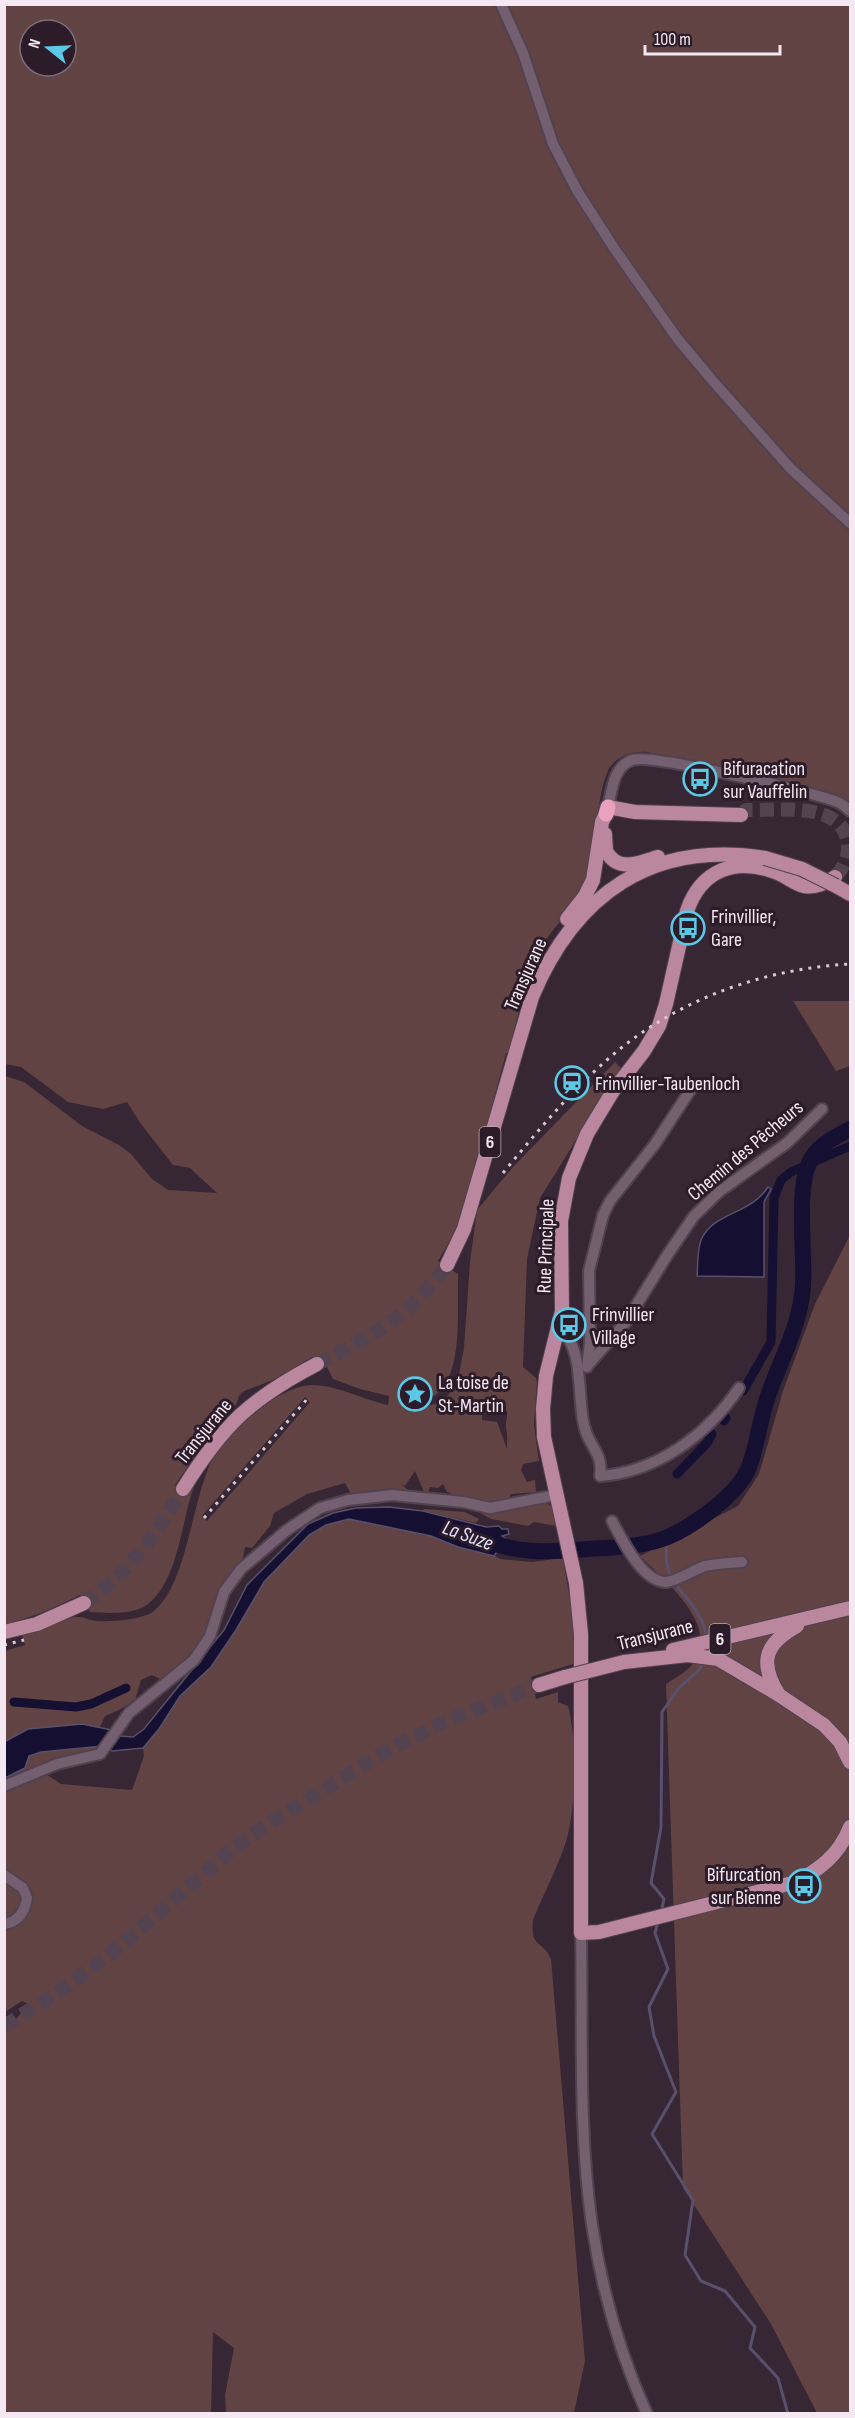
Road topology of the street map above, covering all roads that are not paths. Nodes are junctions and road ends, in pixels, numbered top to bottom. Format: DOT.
graph roads {
  1 [pos="501,4"];
  2 [pos="850,523"];
  3 [pos="607,810"];
  4 [pos="850,811"];
  5 [pos="741,814"];
  6 [pos="680,859"];
  7 [pos="833,879"];
  8 [pos="850,894"];
  9 [pos="548,961"];
  10 [pos="693,1086"];
  11 [pos="822,1108"];
  12 [pos="447,1265"];
  13 [pos="558,1329"];
  14 [pos="317,1364"];
  15 [pos="588,1365"];
  16 [pos="580,1381"];
  17 [pos="739,1388"];
  18 [pos="183,1489"];
  19 [pos="557,1499"];
  20 [pos="612,1521"];
  21 [pos="742,1562"];
  22 [pos="84,1603"];
  23 [pos="850,1608"];
  24 [pos="816,1616"];
  25 [pos="4,1632"];
  26 [pos="624,1662"];
  27 [pos="542,1684"];
  28 [pos="779,1695"];
  29 [pos="850,1762"];
  30 [pos="4,1786"];
  31 [pos="850,1827"];
  32 [pos="4,1875"];
  33 [pos="4,1924"];
  34 [pos="581,1933"];
  35 [pos="647,2414"];
  1 -- 2 [label="street"];
  3 -- 4 [label="street"];
  3 -- 5 [label="main road"];
  3 -- 6 [label="main road"];
  3 -- 9 [label="main road"];
  6 -- 7 [label="main road, Transjurane / 6, bridge"];
  6 -- 9 [label="main road, Transjurane / 6"];
  7 -- 8 [label="main road, Transjurane / 6"];
  7 -- 13 [label="main road, Rue Principale"];
  9 -- 12 [label="main road, Transjurane / 6"];
  10 -- 15 [label="street"];
  11 -- 15 [label="street, Chemin des Pêcheurs"];
  13 -- 16 [label="street"];
  13 -- 19 [label="main road, Rue Principale"];
  14 -- 18 [label="main road, Transjurane"];
  15 -- 16 [label="street"];
  16 -- 17 [label="street"];
  19 -- 30 [label="street"];
  19 -- 34 [label="main road, Rue Principale"];
  20 -- 21 [label="street"];
  22 -- 25 [label="main road"];
  23 -- 24 [label="main road, Transjurane / 6"];
  24 -- 26 [label="main road, Transjurane / 6"];
  24 -- 28 [label="main road"];
  26 -- 27 [label="main road, Transjurane / 6, bridge"];
  26 -- 28 [label="main road"];
  28 -- 29 [label="main road"];
  31 -- 34 [label="main road"];
  32 -- 33 [label="street"];
  34 -- 35 [label="street"];
}
